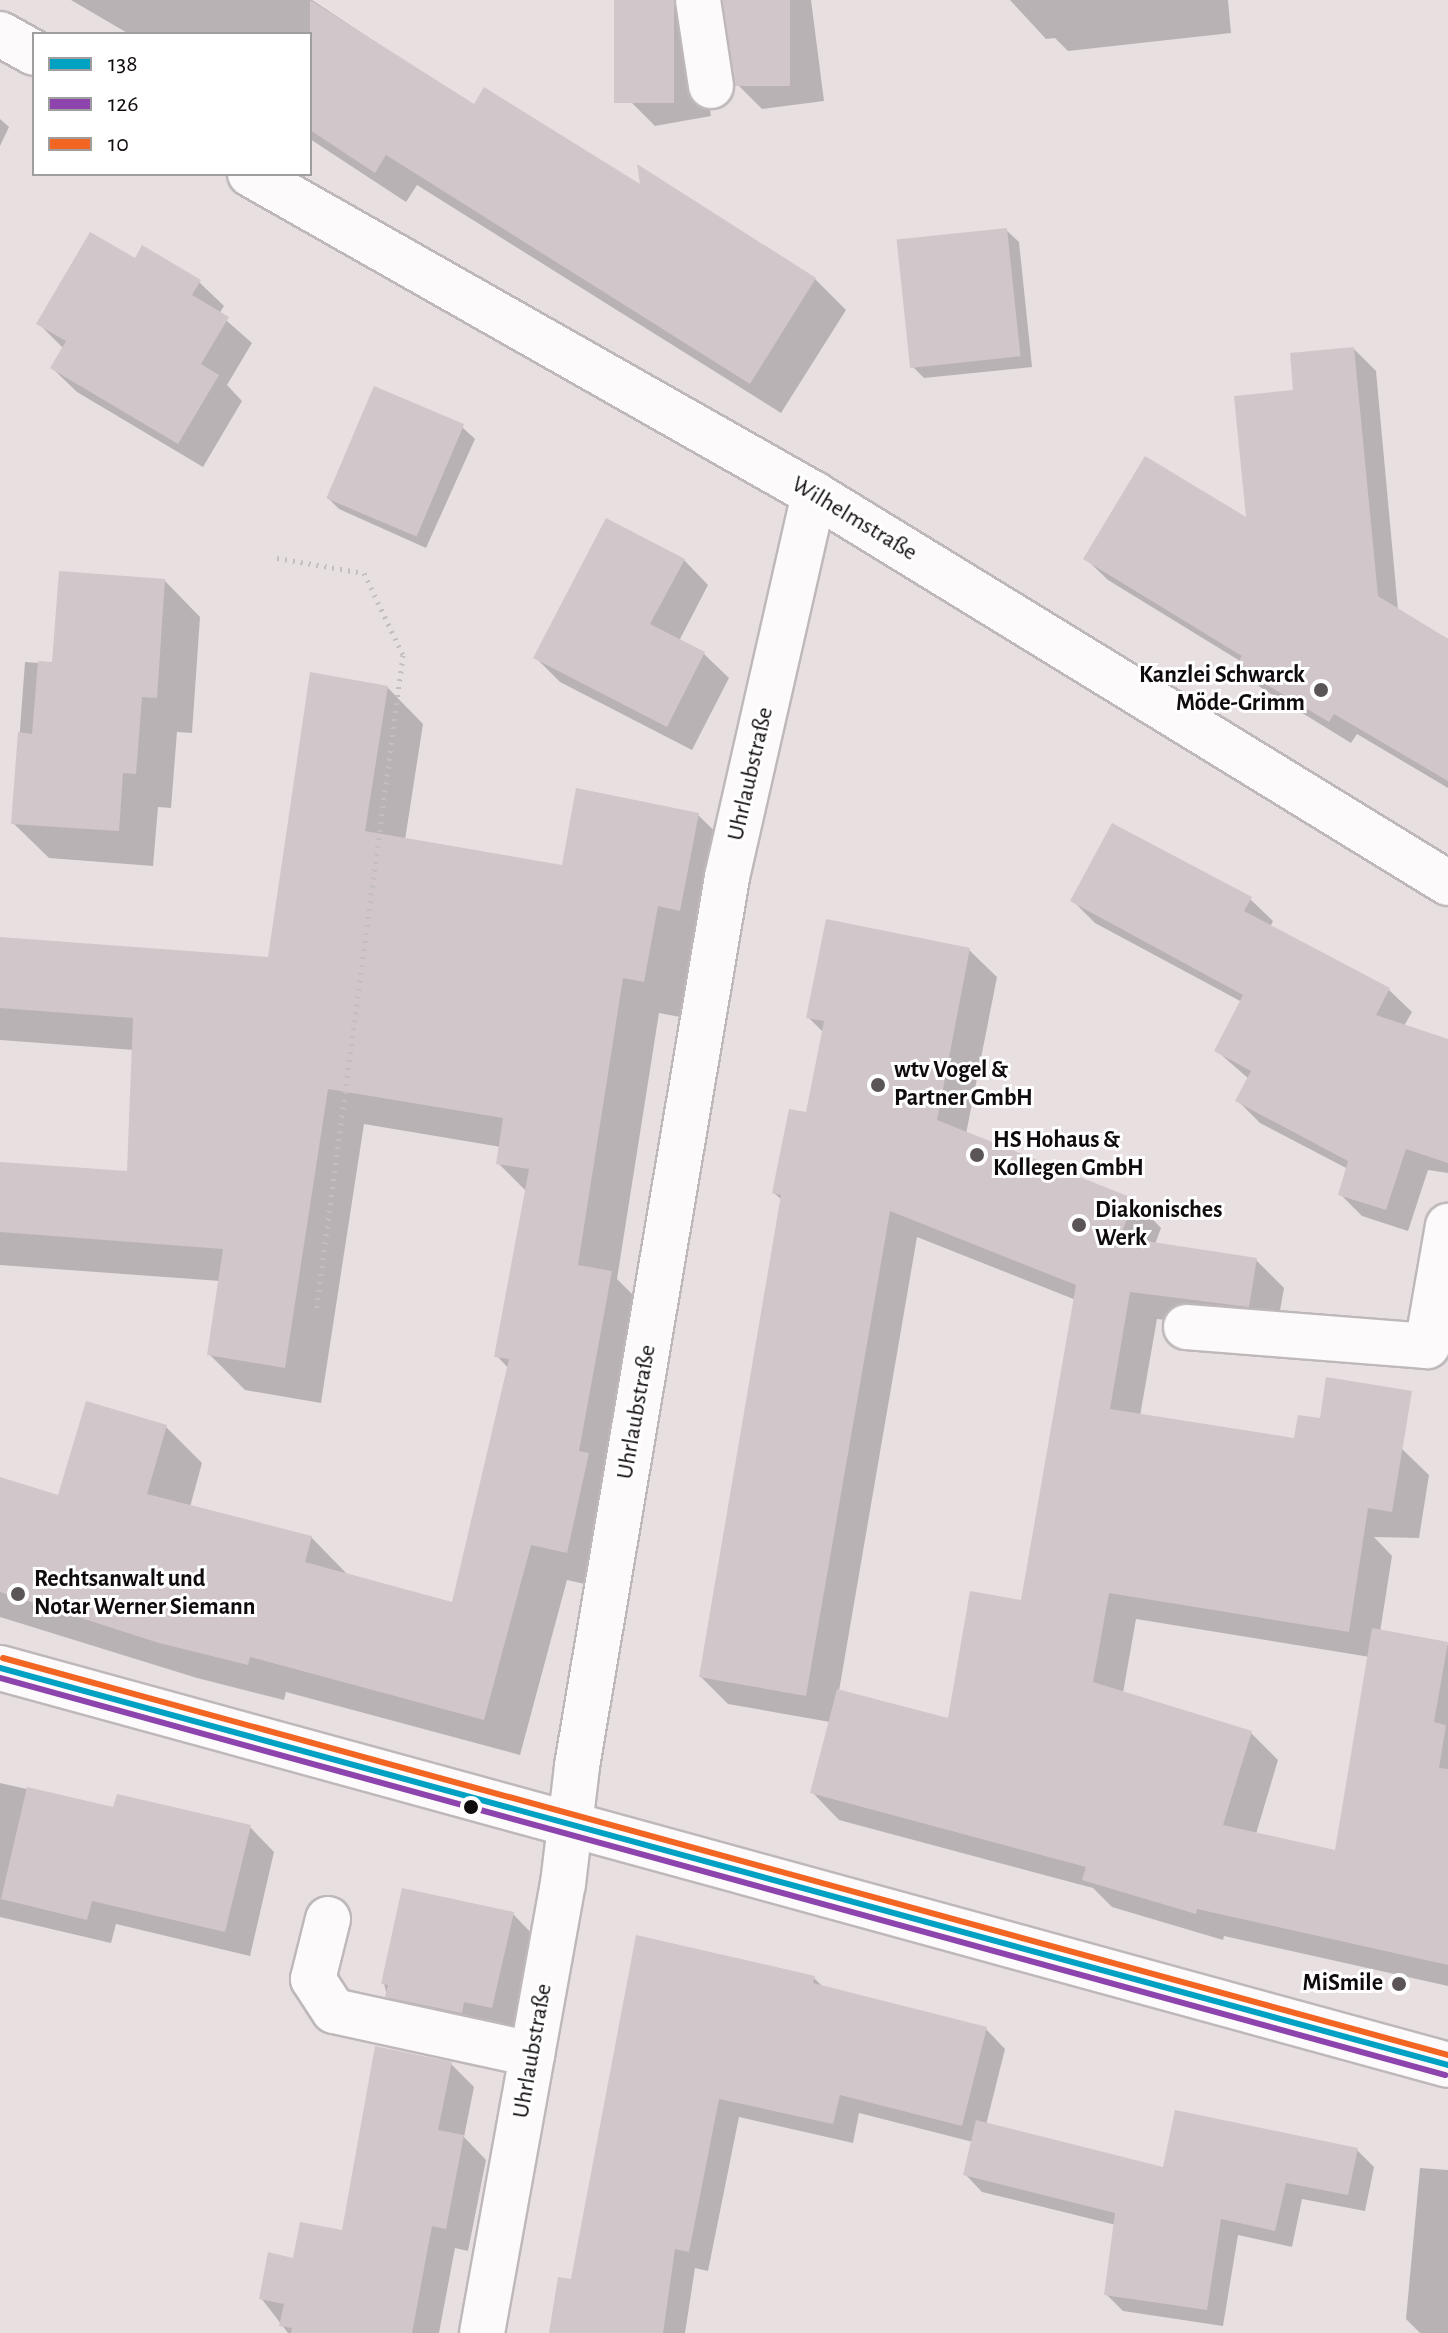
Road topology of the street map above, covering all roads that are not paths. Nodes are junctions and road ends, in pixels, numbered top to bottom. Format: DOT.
graph roads {
  1 [pos="698,0"];
  2 [pos="0,34"];
  3 [pos="32,52"];
  4 [pos="711,86"];
  5 [pos="254,176"];
  6 [pos="814,494"];
  7 [pos="1448,883"];
  8 [pos="1448,1226"];
  9 [pos="1186,1327"];
  10 [pos="0,1668"];
  11 [pos="567,1842"];
  12 [pos="328,1919"];
  13 [pos="532,2054"];
  14 [pos="1448,2065"];
  15 [pos="482,2333"];
  1 -- 4 [label="street"];
  2 -- 3 [label="street"];
  5 -- 6 [label="street, Wilhelmstraße"];
  6 -- 7 [label="street, Wilhelmstraße"];
  6 -- 11 [label="street, Uhrlaubstraße"];
  8 -- 9 [label="street"];
  10 -- 11 [label="street"];
  11 -- 13 [label="street, Uhrlaubstraße"];
  11 -- 14 [label="street"];
  12 -- 13 [label="street"];
  13 -- 15 [label="street, Uhrlaubstraße"];
}
